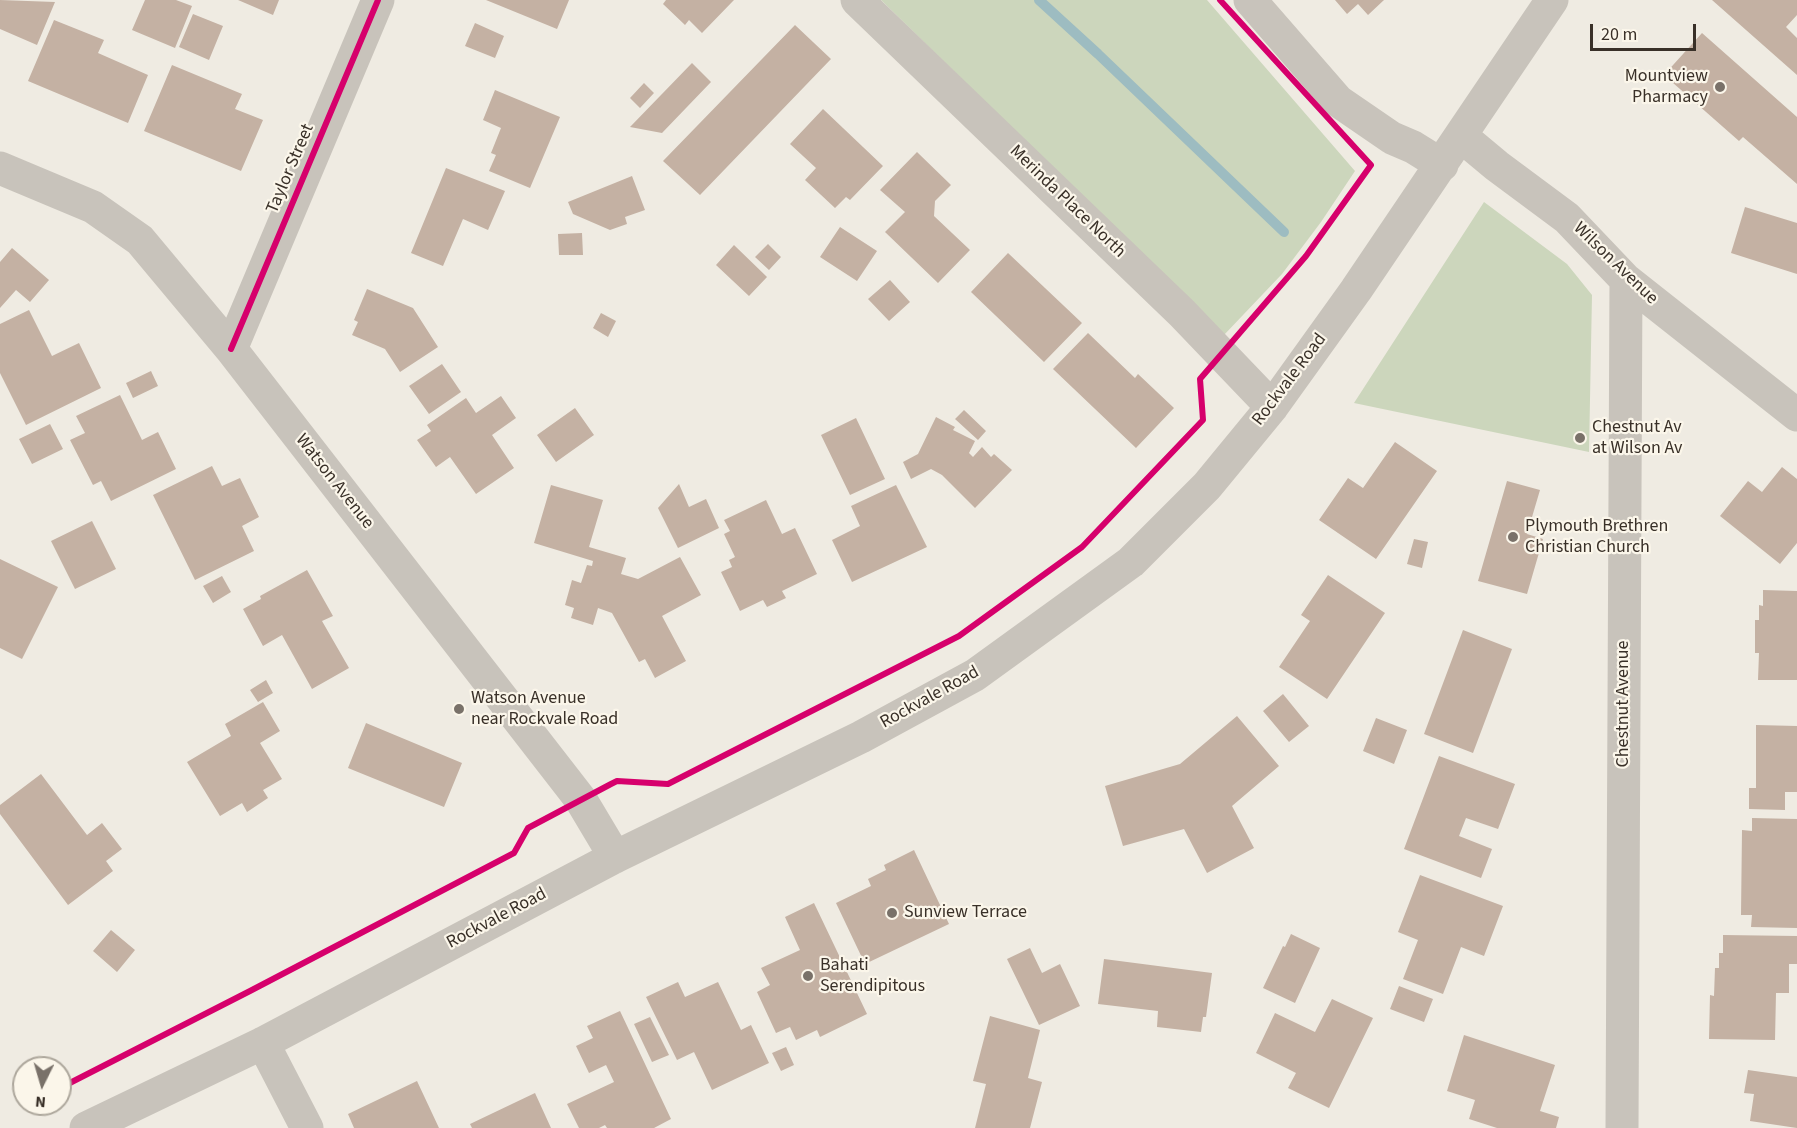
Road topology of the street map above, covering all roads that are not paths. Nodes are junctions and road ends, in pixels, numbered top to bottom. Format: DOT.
graph roads {
  1 [pos="378,0"];
  2 [pos="858,0"];
  3 [pos="1250,0"];
  4 [pos="1552,0"];
  5 [pos="1461,136"];
  6 [pos="1442,165"];
  7 [pos="0,168"];
  8 [pos="1626,280"];
  9 [pos="231,349"];
  10 [pos="1272,407"];
  11 [pos="1797,415"];
  12 [pos="615,857"];
  13 [pos="263,1043"];
  14 [pos="86,1128"];
  15 [pos="307,1128"];
  16 [pos="1622,1128"];
  1 -- 9 [label="street, Taylor Street"];
  2 -- 10 [label="street, Merinda Place North"];
  3 -- 6 [label="street"];
  4 -- 5 [label="street, Rockvale Road"];
  5 -- 6 [label="street, Rockvale Road"];
  5 -- 8 [label="street, Wilson Avenue"];
  6 -- 10 [label="street, Rockvale Road"];
  7 -- 9 [label="street, Watson Avenue"];
  8 -- 11 [label="street, Wilson Avenue"];
  8 -- 16 [label="street, Chestnut Avenue"];
  9 -- 12 [label="street, Watson Avenue"];
  10 -- 12 [label="street, Rockvale Road"];
  12 -- 13 [label="street, Rockvale Road"];
  13 -- 14 [label="street, Rockvale Road"];
  13 -- 15 [label="street"];
}
